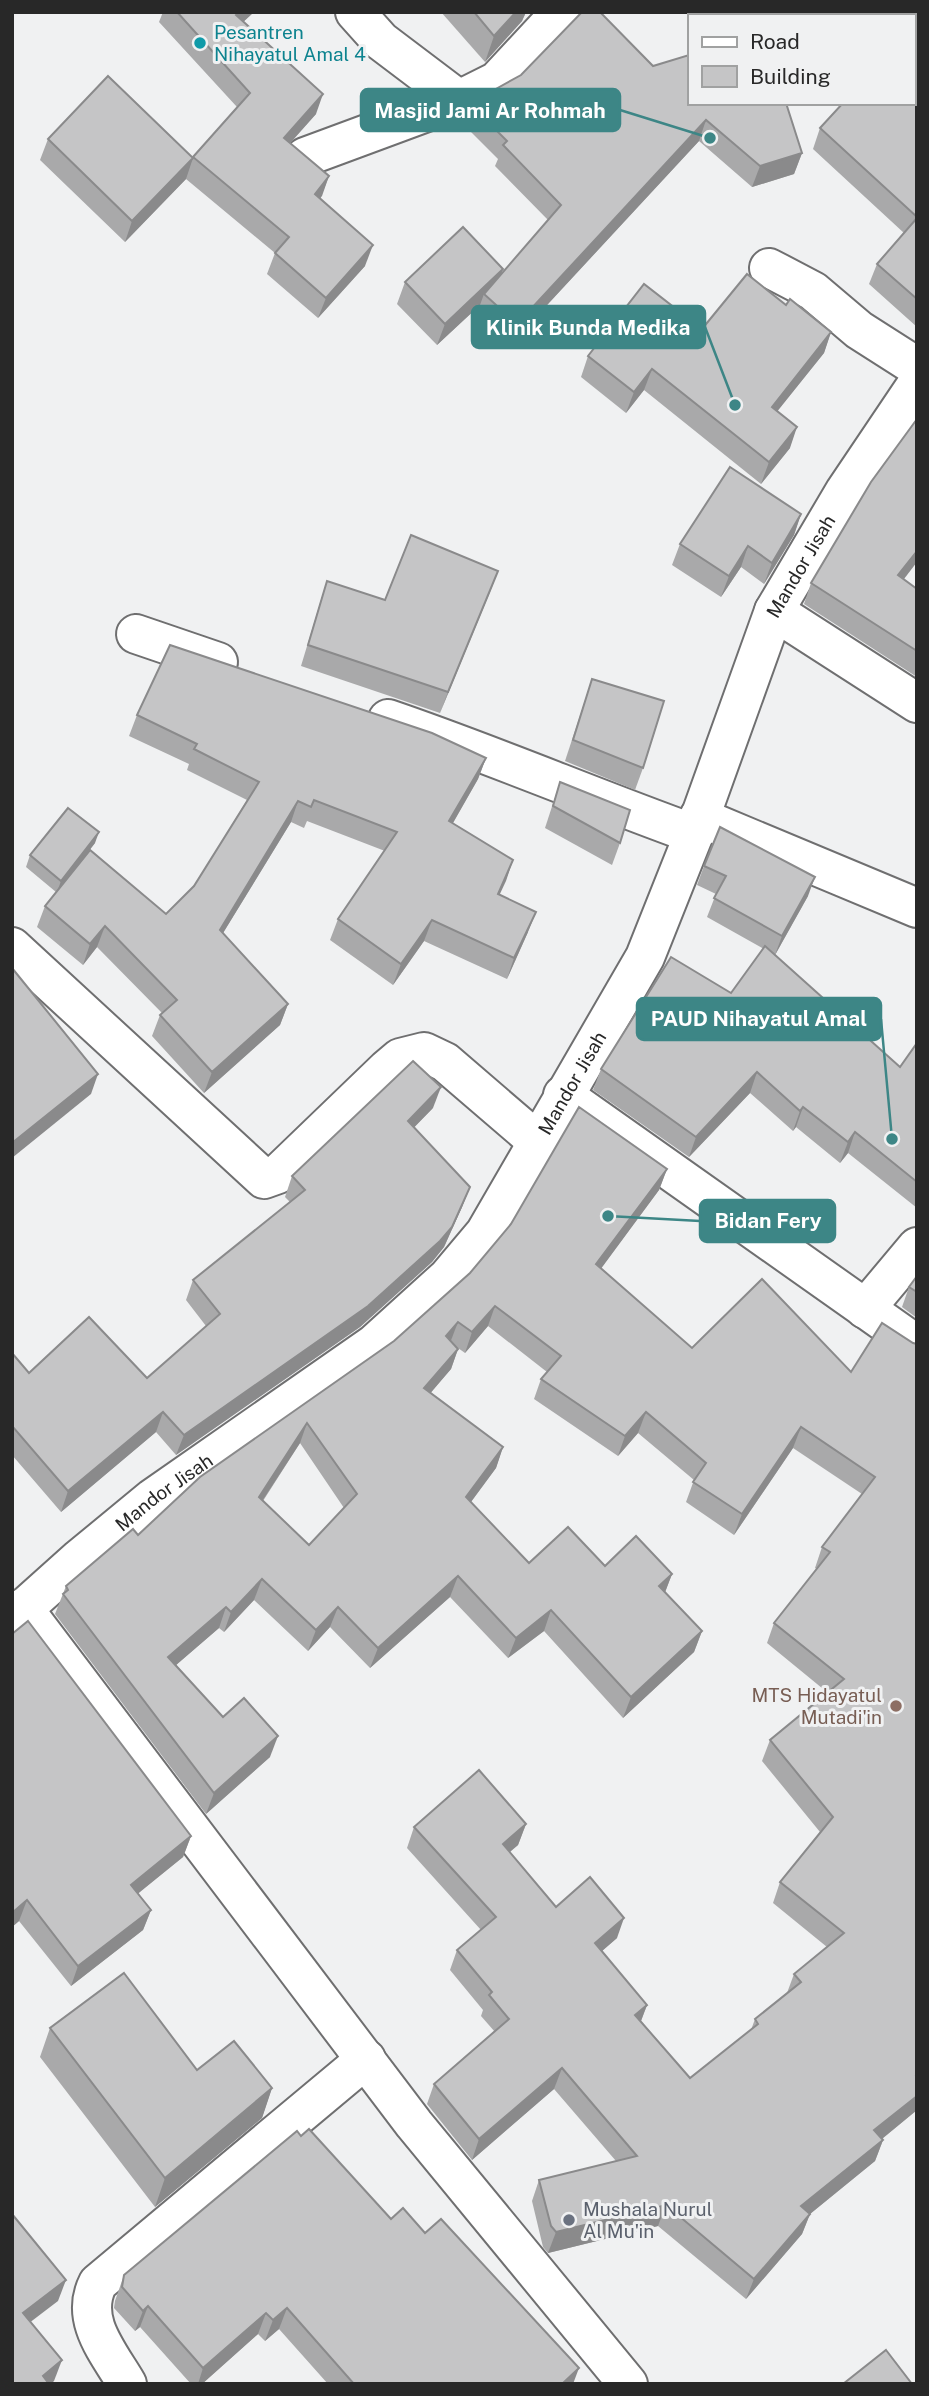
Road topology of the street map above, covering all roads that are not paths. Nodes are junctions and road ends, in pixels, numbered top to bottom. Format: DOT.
graph roads {
  1 [pos="355,12"];
  2 [pos="561,12"];
  3 [pos="460,100"];
  4 [pos="304,157"];
  5 [pos="769,268"];
  6 [pos="917,367"];
  7 [pos="917,384"];
  8 [pos="774,611"];
  9 [pos="136,634"];
  10 [pos="255,674"];
  11 [pos="917,703"];
  12 [pos="360,710"];
  13 [pos="696,825"];
  14 [pos="917,908"];
  15 [pos="12,947"];
  16 [pos="563,1096"];
  17 [pos="538,1142"];
  18 [pos="917,1247"];
  19 [pos="865,1309"];
  20 [pos="917,1345"];
  21 [pos="18,1614"];
  22 [pos="366,2059"];
  23 [pos="127,2384"];
  24 [pos="628,2384"];
  1 -- 3 [label="street"];
  2 -- 3 [label="street"];
  3 -- 4 [label="street"];
  5 -- 6 [label="street"];
  7 -- 8 [label="street, Mandor Jisah"];
  8 -- 11 [label="street"];
  8 -- 13 [label="street, Mandor Jisah"];
  9 -- 10 [label="street"];
  12 -- 13 [label="street"];
  13 -- 14 [label="street"];
  13 -- 16 [label="street, Mandor Jisah"];
  15 -- 17 [label="street"];
  16 -- 17 [label="street, Mandor Jisah"];
  16 -- 19 [label="street"];
  17 -- 21 [label="street, Mandor Jisah"];
  18 -- 19 [label="street"];
  19 -- 20 [label="street"];
  21 -- 22 [label="street"];
  22 -- 23 [label="street"];
  22 -- 24 [label="street"];
}
